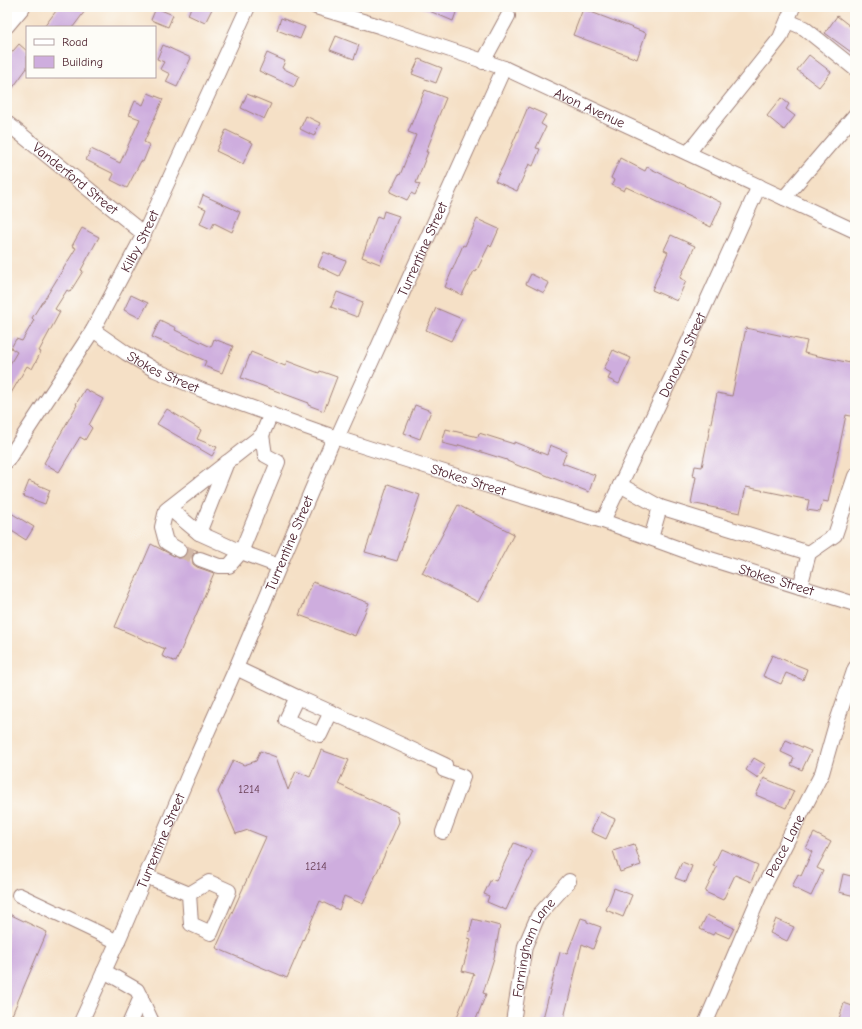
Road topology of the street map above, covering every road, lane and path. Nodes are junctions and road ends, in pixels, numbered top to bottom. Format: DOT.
graph roads {
  1 [pos="23,7"];
  2 [pos="248,7"];
  3 [pos="316,7"];
  4 [pos="793,7"];
  5 [pos="508,16"];
  6 [pos="788,21"];
  7 [pos="7,26"];
  8 [pos="483,62"];
  9 [pos="504,68"];
  10 [pos="854,68"];
  11 [pos="855,115"];
  12 [pos="7,123"];
  13 [pos="688,153"];
  14 [pos="759,186"];
  15 [pos="784,198"];
  16 [pos="855,231"];
  17 [pos="144,234"];
  18 [pos="93,330"];
  19 [pos="271,414"];
  20 [pos="262,435"];
  21 [pos="337,438"];
  22 [pos="7,461"];
  23 [pos="228,462"];
  24 [pos="855,476"];
  25 [pos="620,485"];
  26 [pos="660,507"];
  27 [pos="169,508"];
  28 [pos="603,521"];
  29 [pos="199,533"];
  30 [pos="651,538"];
  31 [pos="179,550"];
  32 [pos="241,552"];
  33 [pos="809,553"];
  34 [pos="200,559"];
  35 [pos="280,566"];
  36 [pos="800,587"];
  37 [pos="855,604"];
  38 [pos="236,668"];
  39 [pos="855,668"];
  40 [pos="297,697"];
  41 [pos="331,712"];
  42 [pos="443,832"];
  43 [pos="146,876"];
  44 [pos="569,881"];
  45 [pos="189,894"];
  46 [pos="19,895"];
  47 [pos="118,942"];
  48 [pos="104,971"];
  49 [pos="141,997"];
  50 [pos="81,1022"];
  51 [pos="130,1022"];
  52 [pos="152,1022"];
  53 [pos="513,1022"];
  54 [pos="706,1022"];
  1 -- 7 [label="street"];
  2 -- 17 [label="street, Kilby Street"];
  3 -- 8 [label="street, Avon Avenue"];
  4 -- 6 [label="street"];
  5 -- 8 [label="street"];
  6 -- 10 [label="street"];
  6 -- 13 [label="street"];
  8 -- 9 [label="street, Avon Avenue"];
  9 -- 13 [label="street, Avon Avenue"];
  9 -- 21 [label="street, Turrentine Street"];
  11 -- 15 [label="street"];
  12 -- 17 [label="street, Vanderford Street"];
  13 -- 14 [label="street, Avon Avenue"];
  14 -- 15 [label="street, Avon Avenue"];
  14 -- 25 [label="street, Donovan Street"];
  15 -- 16 [label="street, Avon Avenue"];
  17 -- 18 [label="street, Kilby Street"];
  18 -- 19 [label="street, Stokes Street"];
  18 -- 22 [label="street, Kilby Street"];
  19 -- 20 [label="street"];
  19 -- 21 [label="street, Stokes Street"];
  20 -- 23 [label="street"];
  20 -- 32 [label="street"];
  21 -- 28 [label="street, Stokes Street"];
  21 -- 35 [label="street, Turrentine Street"];
  23 -- 27 [label="street"];
  23 -- 29 [label="street"];
  24 -- 33 [label="street"];
  25 -- 26 [label="street"];
  25 -- 28 [label="street, Donovan Street"];
  26 -- 30 [label="street"];
  26 -- 33 [label="street"];
  27 -- 29 [label="street"];
  27 -- 31 [label="street"];
  28 -- 30 [label="street, Stokes Street"];
  29 -- 32 [label="street"];
  30 -- 36 [label="street, Stokes Street"];
  32 -- 34 [label="street"];
  32 -- 35 [label="street"];
  33 -- 36 [label="street"];
  35 -- 38 [label="street, Turrentine Street"];
  36 -- 37 [label="street, Stokes Street"];
  38 -- 40 [label="street"];
  38 -- 43 [label="street, Turrentine Street"];
  39 -- 54 [label="street, Peace Lane"];
  40 -- 41 [label="street"];
  40 -- 41 [label="street"];
  41 -- 42 [label="street"];
  43 -- 45 [label="street"];
  43 -- 47 [label="street, Turrentine Street"];
  44 -- 53 [label="street, Farningham Lane"];
  46 -- 47 [label="street"];
  47 -- 48 [label="street, Turrentine Street"];
  48 -- 49 [label="street"];
  48 -- 50 [label="street, Turrentine Street"];
  49 -- 51 [label="street"];
  49 -- 52 [label="street"];
}
